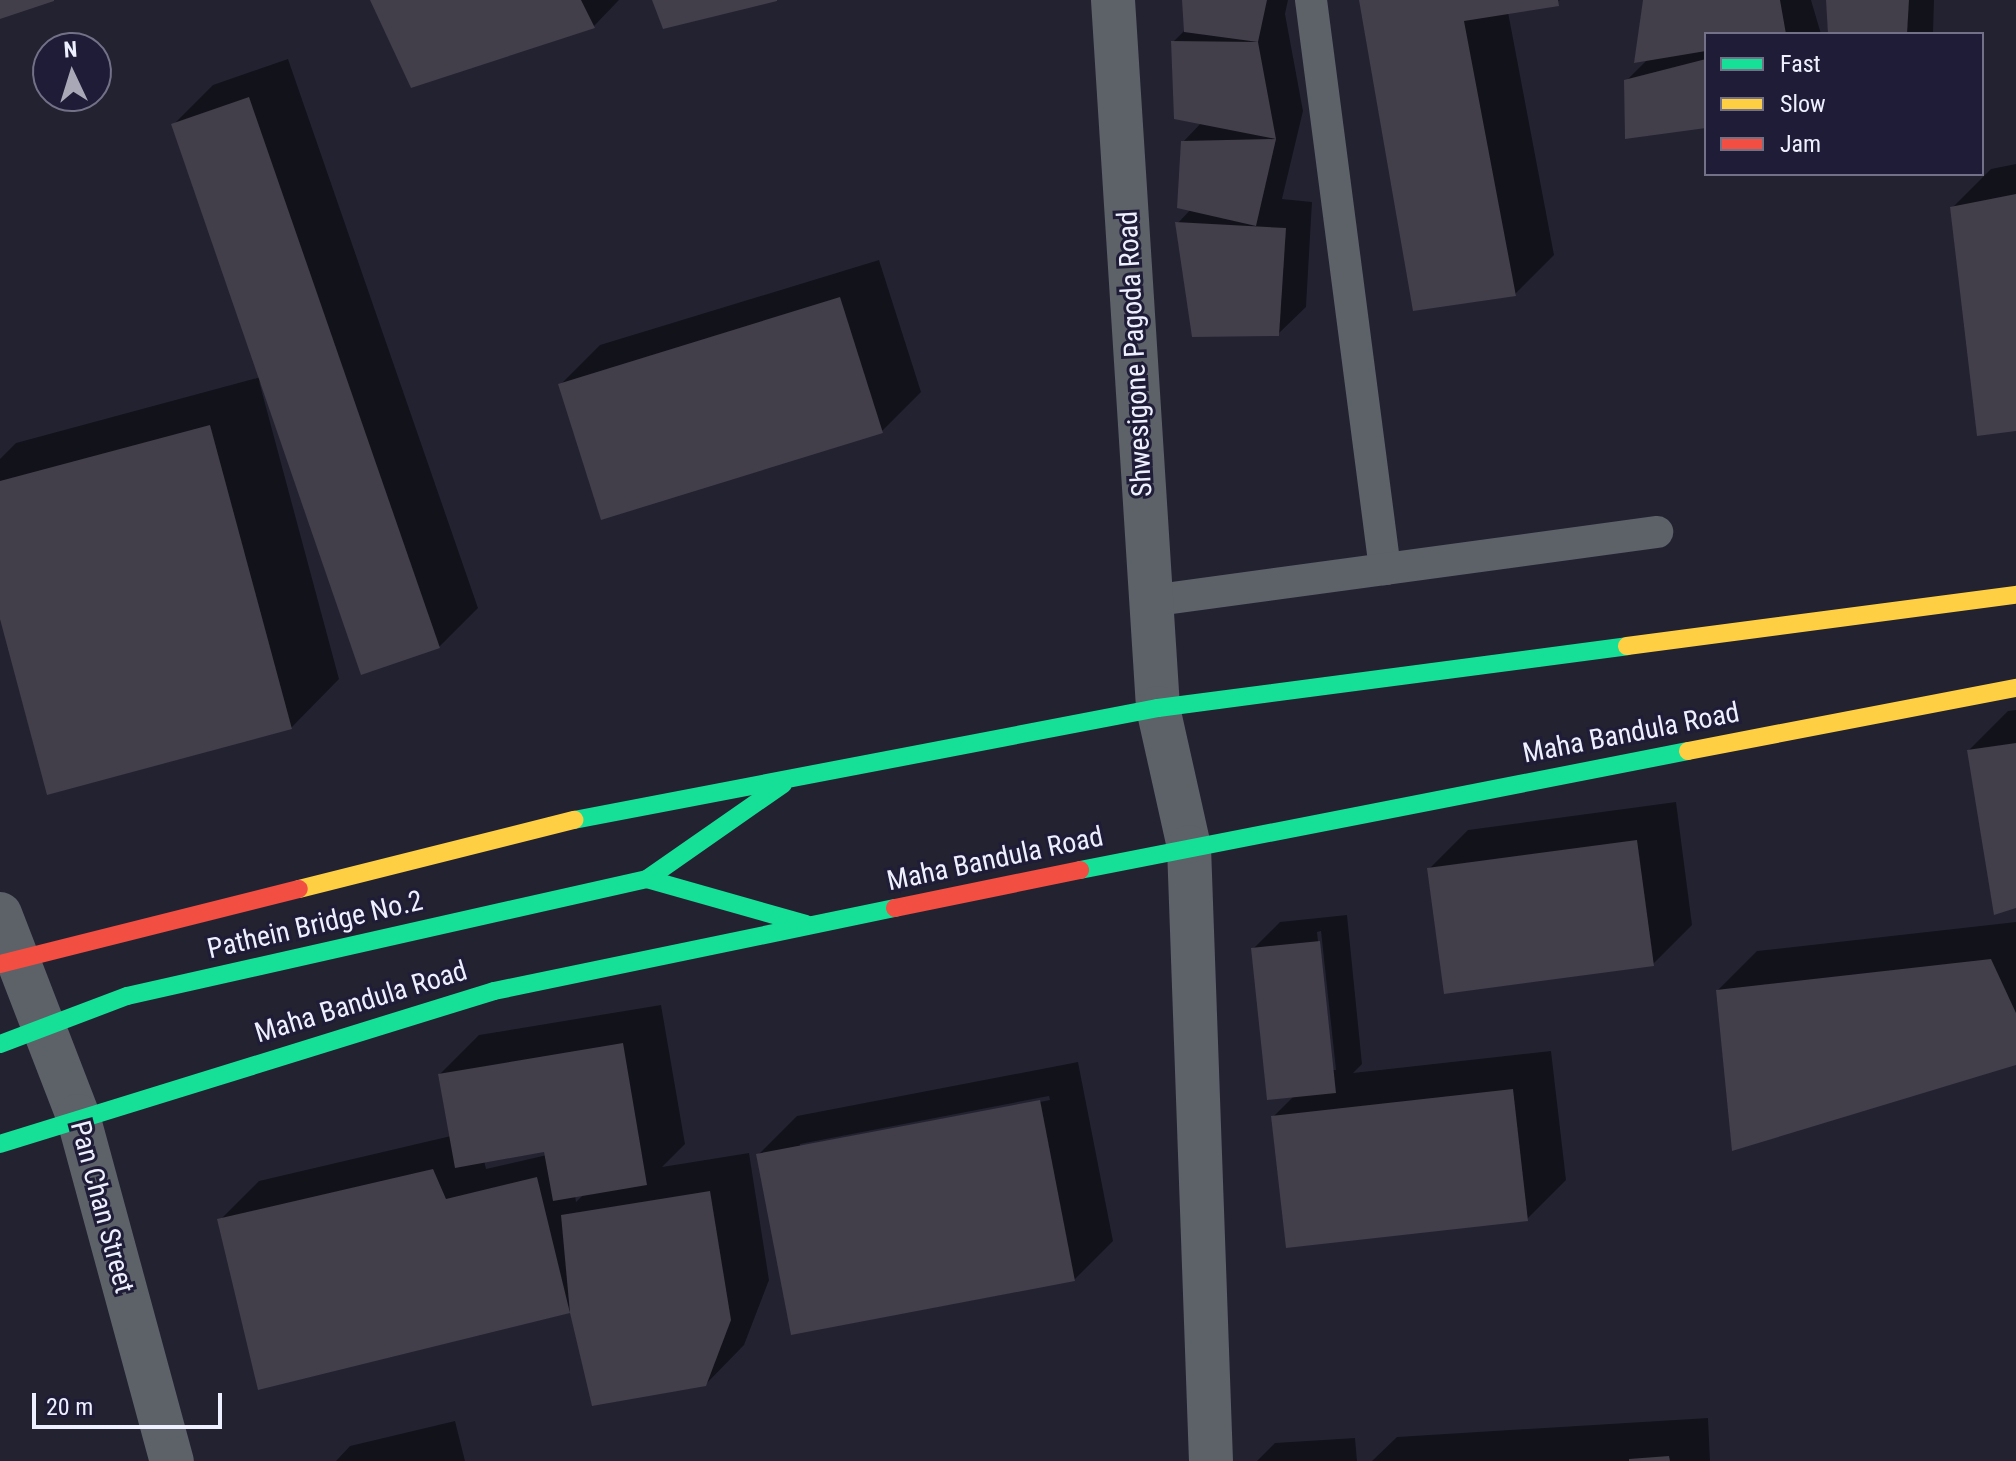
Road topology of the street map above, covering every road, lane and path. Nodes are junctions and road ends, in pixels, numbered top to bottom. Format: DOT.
graph roads {
  1 [pos="1113,0"];
  2 [pos="1311,0"];
  3 [pos="1657,532"];
  4 [pos="1385,569"];
  5 [pos="2016,595"];
  6 [pos="1150,601"];
  7 [pos="2016,688"];
  8 [pos="1158,708"];
  9 [pos="794,776"];
  10 [pos="1189,847"];
  11 [pos="647,879"];
  12 [pos="0,914"];
  13 [pos="812,925"];
  14 [pos="9,961"];
  15 [pos="0,1044"];
  16 [pos="78,1116"];
  17 [pos="0,1144"];
  18 [pos="172,1461"];
  19 [pos="1211,1461"];
  1 -- 6 [label="street, Shwesigone Pagoda Road"];
  2 -- 4 [label="lane"];
  3 -- 4 [label="lane"];
  4 -- 6 [label="lane"];
  5 -- 8 [label="main road"];
  6 -- 8 [label="street, Shwesigone Pagoda Road"];
  7 -- 10 [label="main road, Maha Bandula Road"];
  8 -- 9 [label="main road"];
  8 -- 10 [label="street, Shwesigone Pagoda Road"];
  9 -- 11 [label="main road"];
  9 -- 14 [label="main road"];
  10 -- 13 [label="main road, Maha Bandula Road"];
  10 -- 19 [label="street, Shwesigone Pagoda Road"];
  11 -- 13 [label="main road"];
  11 -- 15 [label="main road, Pathein Bridge No.2, bridge"];
  12 -- 14 [label="street, Pan Chan Street"];
  13 -- 16 [label="main road, Maha Bandula Road"];
  14 -- 16 [label="street, Pan Chan Street"];
  16 -- 17 [label="main road, Maha Bandula Road"];
  16 -- 18 [label="street, Pan Chan Street"];
}
